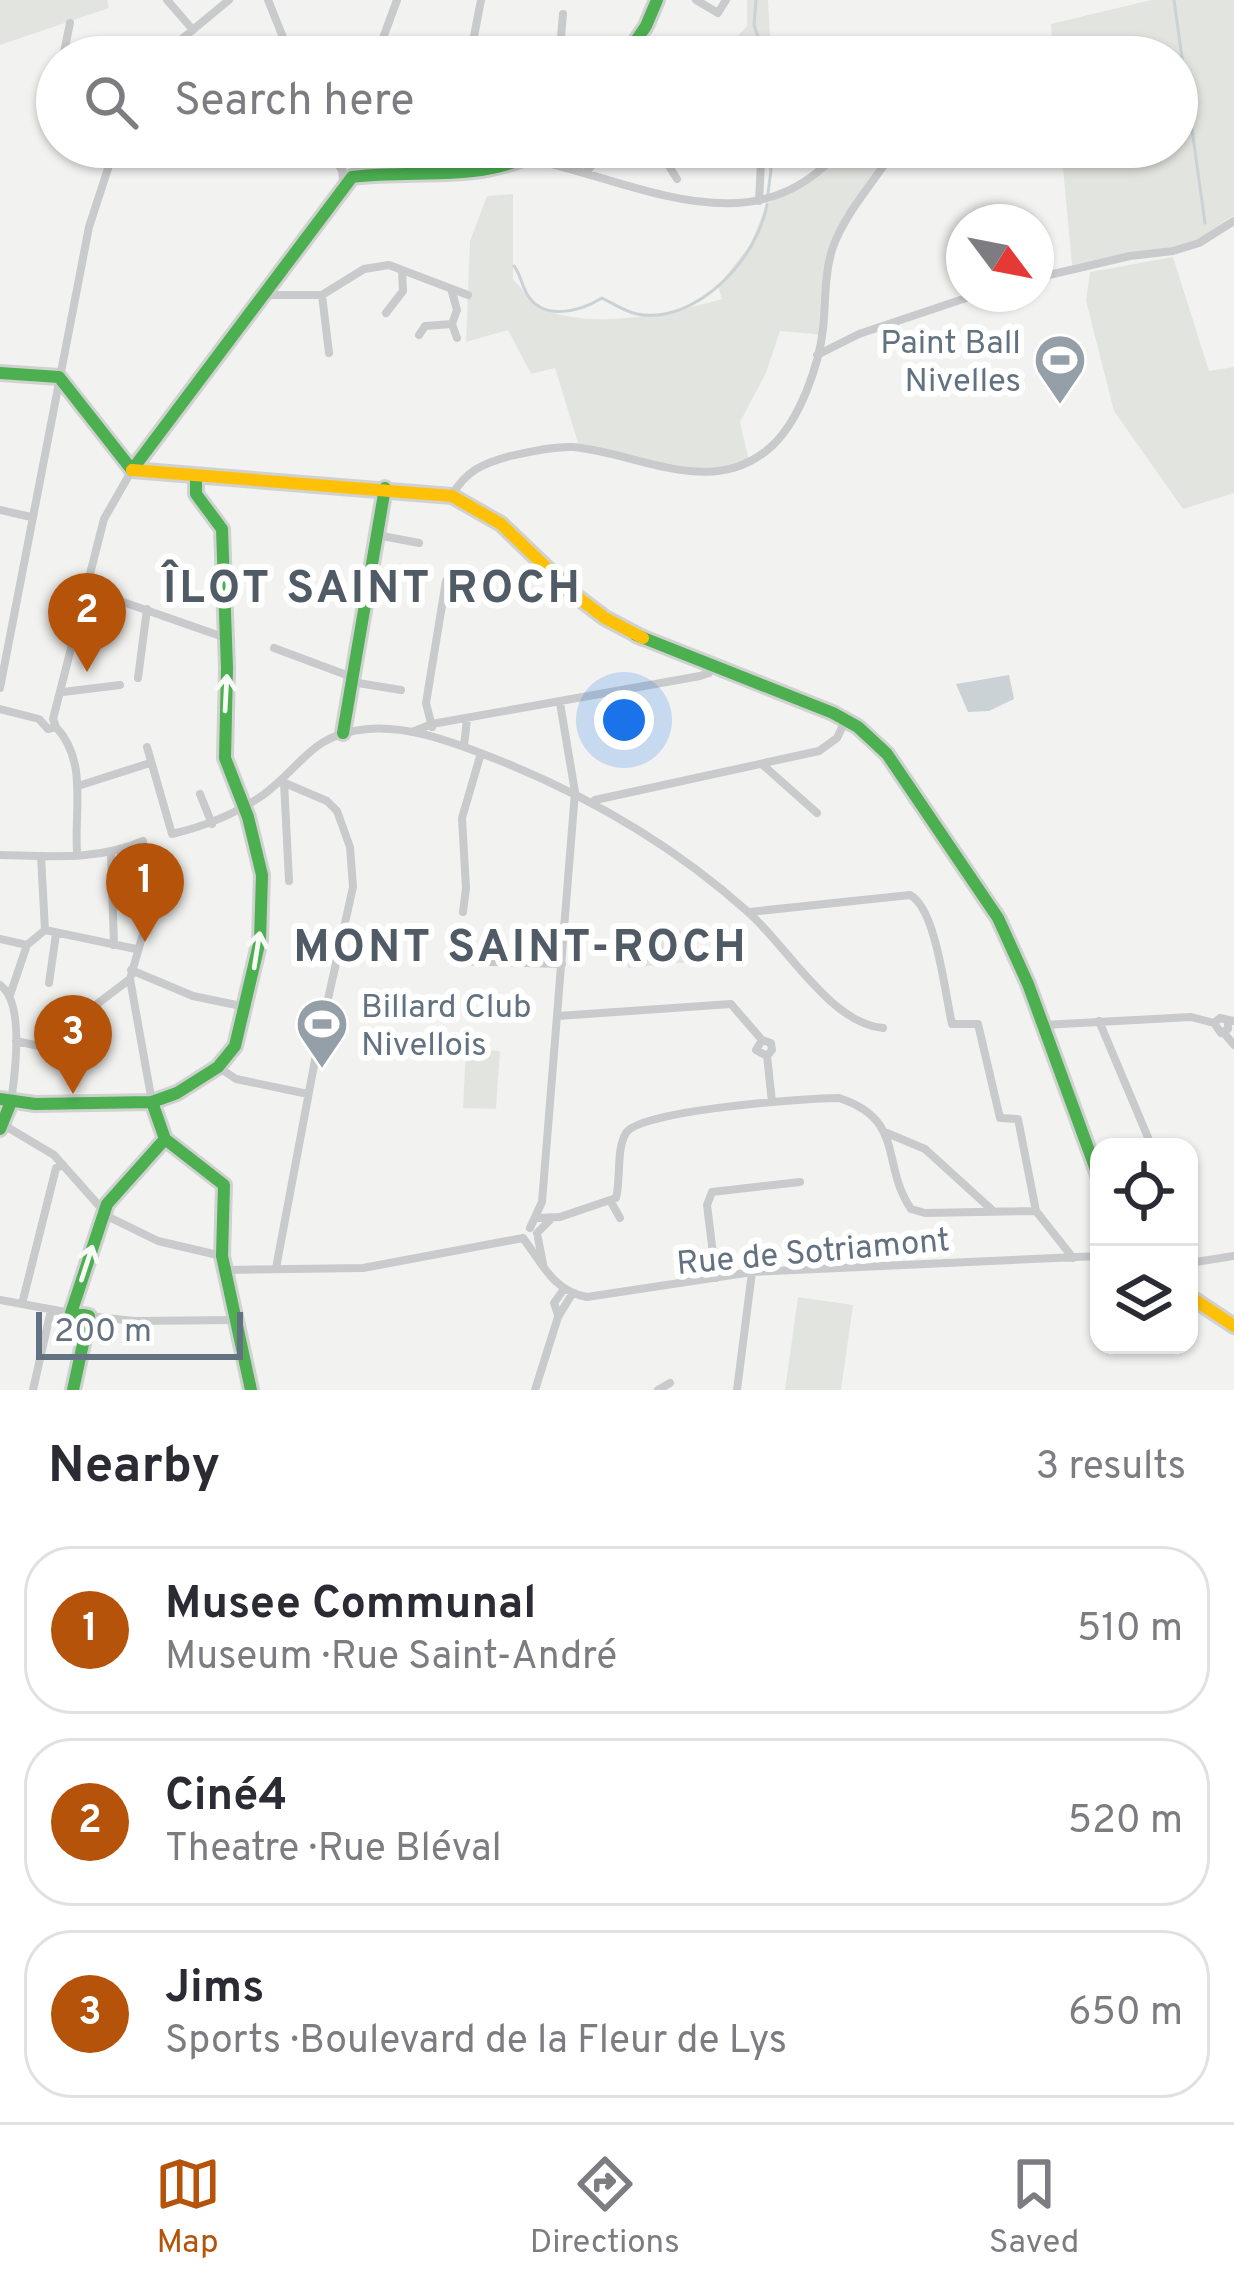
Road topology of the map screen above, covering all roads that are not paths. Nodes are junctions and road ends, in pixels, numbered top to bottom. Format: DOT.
graph roads {
  1 [pos="167,0"];
  2 [pos="229,0"];
  3 [pos="268,0"];
  4 [pos="397,0"];
  5 [pos="481,0"];
  6 [pos="656,0"];
  7 [pos="697,0"];
  8 [pos="726,0"];
  9 [pos="563,14"];
  10 [pos="70,23"];
  11 [pos="193,30"];
  12 [pos="643,30"];
  13 [pos="67,36"];
  14 [pos="186,36"];
  15 [pos="283,36"];
  16 [pos="384,36"];
  17 [pos="474,36"];
  18 [pos="561,36"];
  19 [pos="636,36"];
  20 [pos="639,36"];
  21 [pos="108,168"];
  22 [pos="510,168"];
  23 [pos="569,168"];
  24 [pos="590,168"];
  25 [pos="670,168"];
  26 [pos="761,168"];
  27 [pos="820,168"];
  28 [pos="883,168"];
  29 [pos="342,170"];
  30 [pos="586,172"];
  31 [pos="677,179"];
  32 [pos="344,187"];
  33 [pos="759,201"];
  34 [pos="1234,221"];
  35 [pos="401,268"];
  36 [pos="1054,274"];
  37 [pos="452,290"];
  38 [pos="265,295"];
  39 [pos="322,295"];
  40 [pos="468,295"];
  41 [pos="946,305"];
  42 [pos="386,313"];
  43 [pos="452,325"];
  44 [pos="418,335"];
  45 [pos="457,338"];
  46 [pos="328,352"];
  47 [pos="816,356"];
  48 [pos="0,373"];
  49 [pos="59,376"];
  50 [pos="132,470"];
  51 [pos="196,476"];
  52 [pos="385,488"];
  53 [pos="448,495"];
  54 [pos="0,510"];
  55 [pos="31,517"];
  56 [pos="376,536"];
  57 [pos="419,543"];
  58 [pos="446,581"];
  59 [pos="86,589"];
  60 [pos="147,609"];
  61 [pos="226,638"];
  62 [pos="274,648"];
  63 [pos="690,657"];
  64 [pos="714,666"];
  65 [pos="137,678"];
  66 [pos="352,680"];
  67 [pos="681,680"];
  68 [pos="121,685"];
  69 [pos="0,688"];
  70 [pos="401,690"];
  71 [pos="63,692"];
  72 [pos="560,703"];
  73 [pos="0,710"];
  74 [pos="467,718"];
  75 [pos="846,719"];
  76 [pos="52,722"];
  77 [pos="448,722"];
  78 [pos="432,724"];
  79 [pos="408,732"];
  80 [pos="343,733"];
  81 [pos="432,737"];
  82 [pos="445,740"];
  83 [pos="464,746"];
  84 [pos="147,747"];
  85 [pos="481,753"];
  86 [pos="150,763"];
  87 [pos="762,765"];
  88 [pos="282,781"];
  89 [pos="78,786"];
  90 [pos="574,792"];
  91 [pos="200,794"];
  92 [pos="593,801"];
  93 [pos="243,807"];
  94 [pos="817,813"];
  95 [pos="212,824"];
  96 [pos="77,852"];
  97 [pos="111,853"];
  98 [pos="0,855"];
  99 [pos="41,856"];
  100 [pos="290,881"];
  101 [pos="464,912"];
  102 [pos="749,912"];
  103 [pos="45,930"];
  104 [pos="56,934"];
  105 [pos="0,938"];
  106 [pos="461,938"];
  107 [pos="114,945"];
  108 [pos="27,946"];
  109 [pos="136,950"];
  110 [pos="562,964"];
  111 [pos="131,975"];
  112 [pos="49,983"];
  113 [pos="0,985"];
  114 [pos="10,995"];
  115 [pos="246,1007"];
  116 [pos="558,1016"];
  117 [pos="1099,1020"];
  118 [pos="1043,1025"];
  119 [pos="1229,1025"];
  120 [pos="883,1028"];
  121 [pos="16,1042"];
  122 [pos="1234,1045"];
  123 [pos="218,1067"];
  124 [pos="177,1093"];
  125 [pos="308,1094"];
  126 [pos="6,1101"];
  127 [pos="152,1102"];
  128 [pos="772,1103"];
  129 [pos="1,1126"];
  130 [pos="162,1133"];
  131 [pos="887,1133"];
  132 [pos="1148,1138"];
  133 [pos="1090,1153"];
  134 [pos="63,1166"];
  135 [pos="800,1182"];
  136 [pos="611,1202"];
  137 [pos="992,1210"];
  138 [pos="1036,1211"];
  139 [pos="104,1213"];
  140 [pos="537,1218"];
  141 [pos="552,1218"];
  142 [pos="620,1218"];
  143 [pos="535,1233"];
  144 [pos="525,1240"];
  145 [pos="1234,1256"];
  146 [pos="1090,1257"];
  147 [pos="1072,1258"];
  148 [pos="1198,1262"];
  149 [pos="224,1263"];
  150 [pos="543,1266"];
  151 [pos="276,1268"];
  152 [pos="752,1272"];
  153 [pos="716,1278"];
  154 [pos="568,1292"];
  155 [pos="0,1300"];
  156 [pos="1198,1302"];
  157 [pos="22,1304"];
  158 [pos="51,1310"];
  159 [pos="71,1313"];
  160 [pos="89,1316"];
  161 [pos="236,1320"];
  162 [pos="1234,1326"];
  163 [pos="670,1383"];
  164 [pos="33,1390"];
  165 [pos="73,1390"];
  166 [pos="251,1390"];
  167 [pos="535,1390"];
  168 [pos="658,1390"];
  169 [pos="737,1390"];
  1 -- 11 [label="street"];
  2 -- 11 [label="street"];
  3 -- 15 [label="street"];
  4 -- 16 [label="street"];
  5 -- 17 [label="street"];
  6 -- 12 [label="main road"];
  7 -- 8 [label="street"];
  9 -- 18 [label="street"];
  10 -- 13 [label="street"];
  11 -- 14 [label="street"];
  12 -- 19 [label="street"];
  12 -- 20 [label="main road"];
  21 -- 49 [label="street"];
  22 -- 32 [label="main road"];
  23 -- 30 [label="street"];
  24 -- 30 [label="street"];
  25 -- 31 [label="street"];
  26 -- 33 [label="street"];
  27 -- 33 [label="street"];
  28 -- 47 [label="street"];
  29 -- 32 [label="street"];
  30 -- 33 [label="street"];
  32 -- 38 [label="main road"];
  34 -- 36 [label="street"];
  35 -- 37 [label="street"];
  35 -- 39 [label="street"];
  35 -- 42 [label="street"];
  37 -- 40 [label="street"];
  37 -- 43 [label="street"];
  38 -- 39 [label="street"];
  38 -- 50 [label="main road"];
  39 -- 46 [label="street"];
  41 -- 47 [label="street"];
  43 -- 44 [label="street"];
  43 -- 45 [label="street"];
  47 -- 53 [label="street"];
  48 -- 49 [label="main road"];
  49 -- 50 [label="main road"];
  49 -- 55 [label="street"];
  50 -- 51 [label="main road"];
  50 -- 59 [label="street"];
  51 -- 52 [label="main road"];
  51 -- 61 [label="main road"];
  52 -- 53 [label="main road"];
  52 -- 56 [label="main road"];
  53 -- 63 [label="main road"];
  54 -- 55 [label="street"];
  55 -- 69 [label="street"];
  56 -- 57 [label="street"];
  56 -- 66 [label="main road"];
  58 -- 78 [label="street"];
  59 -- 60 [label="street"];
  59 -- 71 [label="street"];
  60 -- 61 [label="street"];
  60 -- 65 [label="street"];
  93 -- 61 [label="main road, one-way"];
  62 -- 66 [label="street"];
  63 -- 64 [label="main road"];
  63 -- 67 [label="street"];
  64 -- 67 [label="street"];
  64 -- 75 [label="main road"];
  66 -- 70 [label="street"];
  66 -- 80 [label="main road"];
  67 -- 72 [label="street"];
  68 -- 71 [label="street"];
  71 -- 76 [label="street"];
  72 -- 74 [label="street"];
  72 -- 90 [label="street"];
  73 -- 76 [label="street"];
  74 -- 77 [label="street"];
  74 -- 83 [label="street"];
  75 -- 87 [label="street"];
  75 -- 118 [label="main road"];
  76 -- 89 [label="street"];
  77 -- 78 [label="street"];
  77 -- 82 [label="street"];
  78 -- 79 [label="street"];
  78 -- 81 [label="street"];
  79 -- 80 [label="street"];
  79 -- 81 [label="street"];
  80 -- 88 [label="street"];
  81 -- 82 [label="street"];
  82 -- 83 [label="street"];
  83 -- 85 [label="street"];
  84 -- 86 [label="street"];
  85 -- 90 [label="street"];
  85 -- 101 [label="street"];
  86 -- 89 [label="street"];
  86 -- 95 [label="street"];
  87 -- 92 [label="street"];
  87 -- 94 [label="street"];
  88 -- 93 [label="street"];
  88 -- 100 [label="street"];
  88 -- 125 [label="street"];
  89 -- 96 [label="street"];
  90 -- 92 [label="street"];
  90 -- 110 [label="street"];
  91 -- 95 [label="street"];
  92 -- 102 [label="street"];
  93 -- 95 [label="street"];
  115 -- 93 [label="main road, one-way"];
  96 -- 97 [label="street"];
  96 -- 99 [label="street"];
  97 -- 107 [label="street"];
  97 -- 109 [label="street"];
  98 -- 99 [label="street"];
  99 -- 103 [label="street"];
  102 -- 120 [label="street"];
  102 -- 138 [label="street"];
  103 -- 104 [label="street"];
  103 -- 108 [label="street"];
  104 -- 107 [label="street"];
  104 -- 112 [label="street"];
  105 -- 108 [label="street"];
  106 -- 110 [label="street"];
  107 -- 109 [label="street"];
  108 -- 114 [label="street"];
  109 -- 111 [label="street"];
  110 -- 116 [label="street"];
  111 -- 115 [label="street"];
  111 -- 121 [label="street"];
  111 -- 127 [label="street"];
  113 -- 114 [label="street"];
  114 -- 121 [label="street"];
  115 -- 123 [label="main road"];
  116 -- 128 [label="street"];
  116 -- 140 [label="street"];
  117 -- 118 [label="street"];
  117 -- 119 [label="street"];
  117 -- 132 [label="street"];
  118 -- 133 [label="main road"];
  119 -- 122 [label="street"];
  121 -- 126 [label="street"];
  123 -- 124 [label="main road"];
  123 -- 125 [label="street"];
  124 -- 127 [label="main road"];
  124 -- 130 [label="main road"];
  125 -- 151 [label="street"];
  126 -- 127 [label="main road"];
  126 -- 129 [label="main road"];
  127 -- 130 [label="main road"];
  128 -- 131 [label="street"];
  128 -- 136 [label="street"];
  129 -- 134 [label="street"];
  130 -- 139 [label="main road"];
  130 -- 149 [label="main road"];
  131 -- 137 [label="street"];
  131 -- 137 [label="street"];
  134 -- 139 [label="street"];
  134 -- 157 [label="street"];
  135 -- 153 [label="street"];
  136 -- 141 [label="street"];
  136 -- 142 [label="street"];
  137 -- 138 [label="street"];
  138 -- 147 [label="street"];
  139 -- 149 [label="street"];
  159 -- 139 [label="main road, one-way"];
  140 -- 141 [label="street"];
  140 -- 143 [label="street"];
  141 -- 143 [label="street"];
  143 -- 144 [label="street"];
  143 -- 150 [label="street"];
  144 -- 150 [label="street"];
  144 -- 151 [label="street"];
  145 -- 148 [label="street"];
  146 -- 147 [label="street, Rue de Sotriamont"];
  147 -- 152 [label="street, Rue de Sotriamont"];
  149 -- 151 [label="street"];
  149 -- 161 [label="main road"];
  150 -- 154 [label="street"];
  152 -- 153 [label="street, Rue de Sotriamont"];
  152 -- 169 [label="street"];
  153 -- 154 [label="street, Rue de Sotriamont"];
  154 -- 167 [label="street"];
  155 -- 157 [label="street"];
  156 -- 162 [label="main road"];
  157 -- 158 [label="street"];
  158 -- 159 [label="street"];
  158 -- 164 [label="street"];
  159 -- 160 [label="main road"];
  160 -- 161 [label="street"];
  160 -- 165 [label="main road"];
  161 -- 166 [label="main road"];
  163 -- 168 [label="street"];
}
